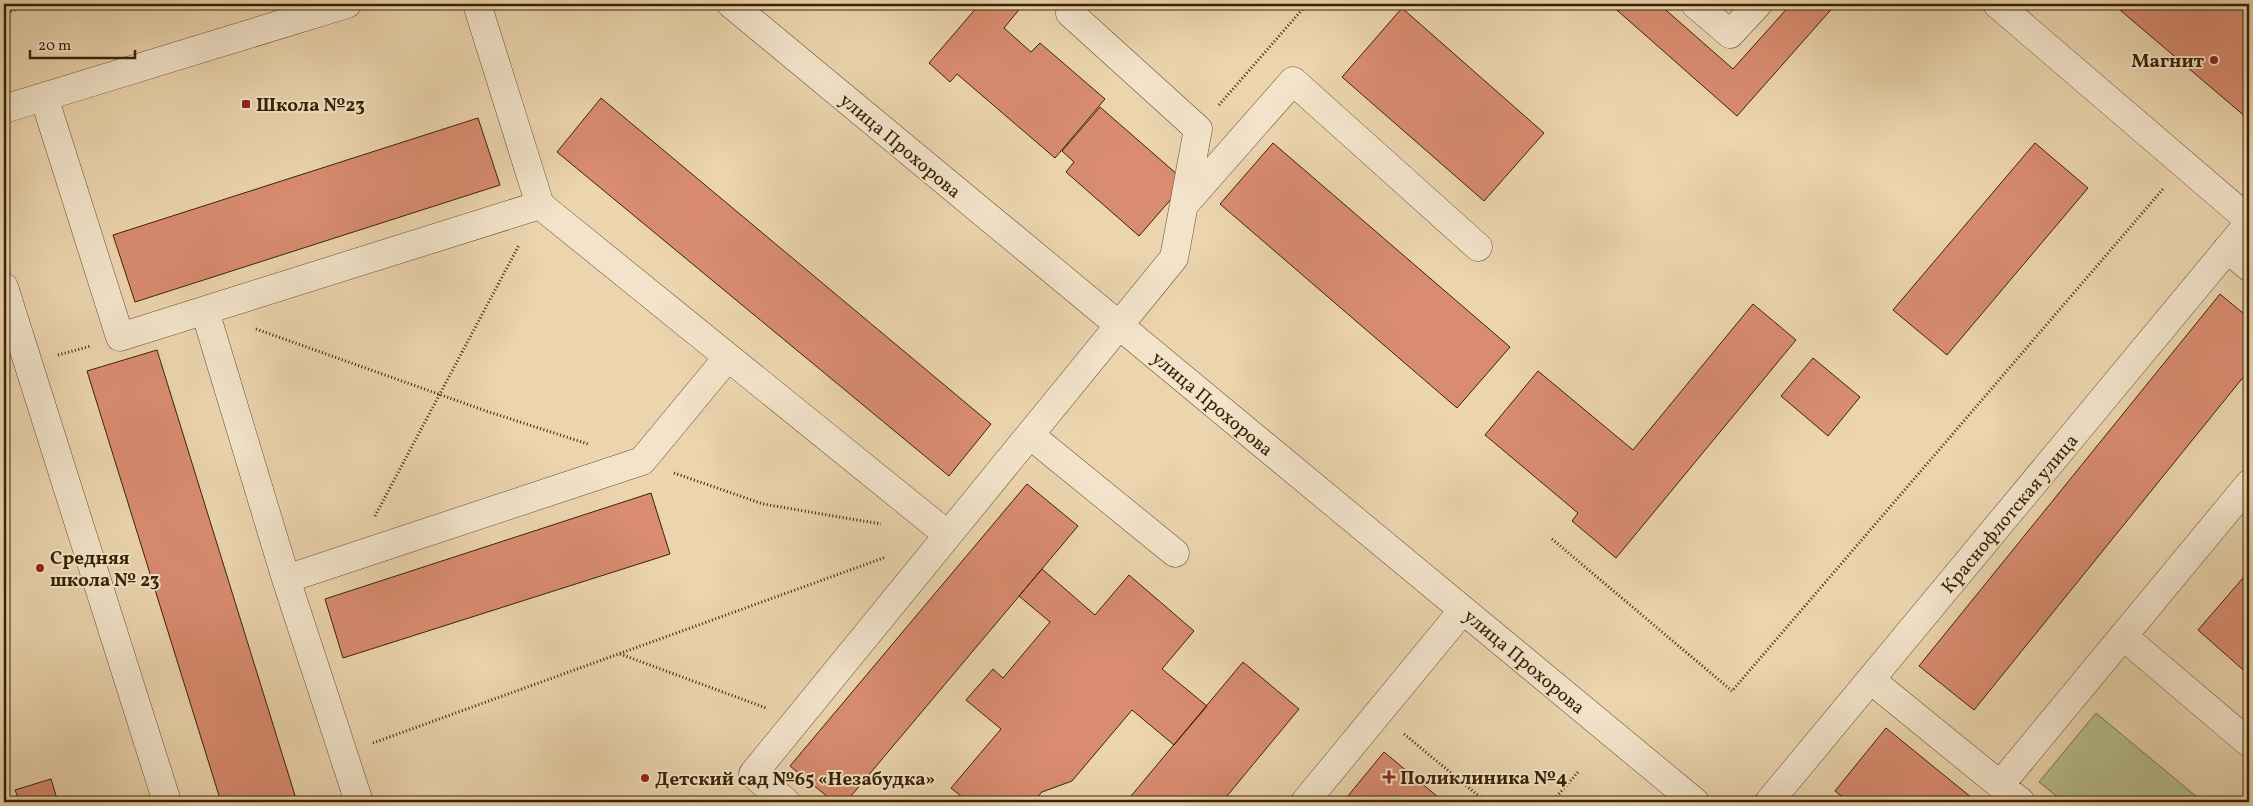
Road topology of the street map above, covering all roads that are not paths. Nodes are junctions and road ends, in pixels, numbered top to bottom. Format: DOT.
graph roads {
  1 [pos="347,4"];
  2 [pos="477,4"];
  3 [pos="1071,4"];
  4 [pos="1695,4"];
  5 [pos="1758,4"];
  6 [pos="1997,4"];
  7 [pos="747,9"];
  8 [pos="44,96"];
  9 [pos="4,109"];
  10 [pos="540,205"];
  11 [pos="1184,205"];
  12 [pos="2249,221"];
  13 [pos="1478,247"];
  14 [pos="2228,250"];
  15 [pos="2249,268"];
  16 [pos="4,287"];
  17 [pos="205,310"];
  18 [pos="1119,326"];
  19 [pos="728,357"];
  20 [pos="1030,435"];
  21 [pos="2249,484"];
  22 [pos="948,535"];
  23 [pos="1175,552"];
  24 [pos="286,579"];
  25 [pos="1462,610"];
  26 [pos="2123,636"];
  27 [pos="1871,680"];
  28 [pos="2249,743"];
  29 [pos="2011,794"];
  30 [pos="1312,800"];
  31 [pos="167,802"];
  32 [pos="359,802"];
  33 [pos="786,802"];
  34 [pos="1695,802"];
  35 [pos="1769,802"];
  1 -- 8 [label="street"];
  2 -- 10 [label="street"];
  3 -- 11 [label="street"];
  4 -- 5 [label="street"];
  6 -- 12 [label="street"];
  7 -- 18 [label="street, улица Прохорова"];
  8 -- 9 [label="street"];
  8 -- 17 [label="street"];
  10 -- 17 [label="street"];
  10 -- 19 [label="street"];
  11 -- 13 [label="street"];
  11 -- 18 [label="street"];
  12 -- 14 [label="street, Краснофлотская улица"];
  14 -- 15 [label="street"];
  14 -- 27 [label="street, Краснофлотская улица"];
  16 -- 31 [label="street"];
  17 -- 24 [label="street"];
  18 -- 20 [label="street"];
  18 -- 25 [label="street, улица Прохорова"];
  19 -- 22 [label="street"];
  19 -- 24 [label="street"];
  20 -- 22 [label="street"];
  20 -- 23 [label="street"];
  21 -- 26 [label="street"];
  22 -- 33 [label="street"];
  24 -- 32 [label="street"];
  25 -- 30 [label="street"];
  25 -- 34 [label="street, улица Прохорова"];
  26 -- 28 [label="street"];
  26 -- 29 [label="street"];
  27 -- 29 [label="street"];
  27 -- 35 [label="street, Краснофлотская улица"];
}
